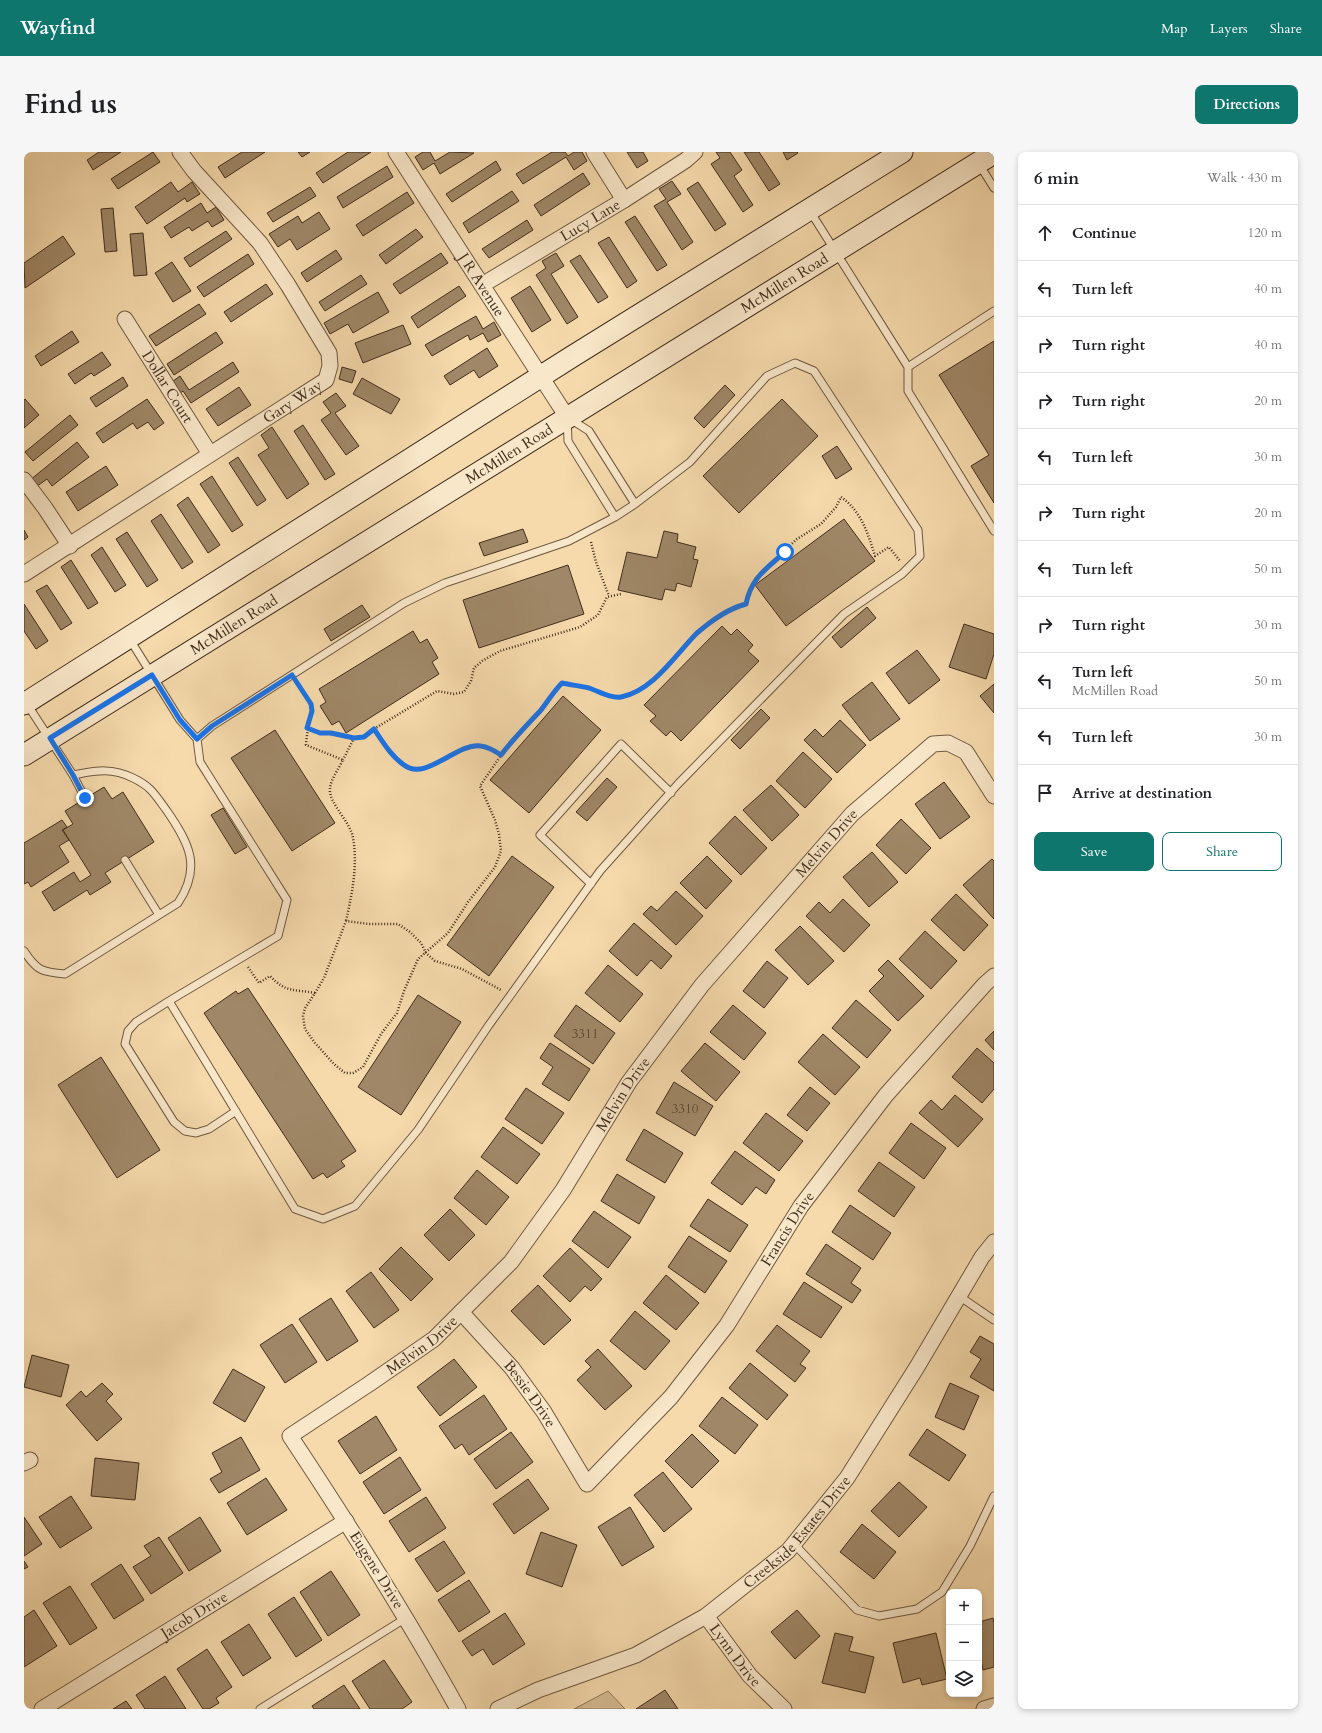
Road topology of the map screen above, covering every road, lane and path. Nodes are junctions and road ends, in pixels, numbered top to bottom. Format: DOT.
graph roads {
  1 [pos="180,152"];
  2 [pos="396,152"];
  3 [pos="594,152"];
  4 [pos="695,152"];
  5 [pos="902,152"];
  6 [pos="986,158"];
  7 [pos="994,188"];
  8 [pos="624,200"];
  9 [pos="809,209"];
  10 [pos="835,252"];
  11 [pos="482,285"];
  12 [pos="994,310"];
  13 [pos="125,319"];
  14 [pos="908,366"];
  15 [pos="541,376"];
  16 [pos="567,417"];
  17 [pos="210,454"];
  18 [pos="24,480"];
  19 [pos="636,504"];
  20 [pos="615,517"];
  21 [pos="588,531"];
  22 [pos="994,531"];
  23 [pos="70,546"];
  24 [pos="907,569"];
  25 [pos="24,574"];
  26 [pos="621,594"];
  27 [pos="609,596"];
  28 [pos="129,637"];
  29 [pos="152,675"];
  30 [pos="292,675"];
  31 [pos="25,703"];
  32 [pos="307,728"];
  33 [pos="374,729"];
  34 [pos="50,738"];
  35 [pos="354,738"];
  36 [pos="197,739"];
  37 [pos="24,755"];
  38 [pos="501,755"];
  39 [pos="343,760"];
  40 [pos="73,775"];
  41 [pos="671,793"];
  42 [pos="994,796"];
  43 [pos="85,798"];
  44 [pos="125,860"];
  45 [pos="591,884"];
  46 [pos="159,915"];
  47 [pos="346,921"];
  48 [pos="24,951"];
  49 [pos="426,952"];
  50 [pos="242,957"];
  51 [pos="994,976"];
  52 [pos="315,993"];
  53 [pos="510,996"];
  54 [pos="169,1001"];
  55 [pos="236,1111"];
  56 [pos="994,1242"];
  57 [pos="959,1296"];
  58 [pos="461,1312"];
  59 [pos="994,1320"];
  60 [pos="290,1436"];
  61 [pos="587,1484"];
  62 [pos="994,1496"];
  63 [pos="346,1521"];
  64 [pos="794,1544"];
  65 [pos="706,1616"];
  66 [pos="406,1618"];
  67 [pos="994,1706"];
  68 [pos="42,1709"];
  69 [pos="260,1709"];
  70 [pos="458,1709"];
  71 [pos="498,1709"];
  72 [pos="784,1709"];
  73 [pos="984,1709"];
  1 -- 17 [label="street, Gary Way"];
  2 -- 11 [label="street, J R Avenue"];
  3 -- 8 [label="street"];
  4 -- 8 [label="street, Lucy Lane"];
  5 -- 9 [label="main road"];
  6 -- 7 [label="lane"];
  6 -- 10 [label="main road, McMillen Road"];
  8 -- 11 [label="street, Lucy Lane"];
  9 -- 10 [label="lane"];
  9 -- 15 [label="main road"];
  10 -- 14 [label="lane"];
  10 -- 16 [label="main road, McMillen Road"];
  11 -- 15 [label="street, J R Avenue"];
  12 -- 14 [label="lane"];
  13 -- 17 [label="street, Dollar Court"];
  14 -- 22 [label="lane"];
  15 -- 16 [label="street, J R Avenue"];
  15 -- 28 [label="main road"];
  16 -- 19 [label="lane"];
  16 -- 20 [label="lane"];
  16 -- 29 [label="main road, McMillen Road"];
  17 -- 23 [label="street, Gary Way"];
  18 -- 23 [label="street"];
  19 -- 20 [label="lane"];
  19 -- 24 [label="lane"];
  20 -- 21 [label="lane"];
  21 -- 27 [label="path"];
  21 -- 30 [label="lane"];
  23 -- 25 [label="street, Gary Way"];
  24 -- 38 [label="path"];
  24 -- 41 [label="lane"];
  26 -- 27 [label="path"];
  27 -- 33 [label="path"];
  28 -- 29 [label="lane"];
  28 -- 31 [label="main road"];
  29 -- 34 [label="main road, McMillen Road"];
  29 -- 36 [label="lane"];
  30 -- 32 [label="path"];
  30 -- 36 [label="lane"];
  31 -- 34 [label="lane"];
  32 -- 35 [label="path"];
  32 -- 39 [label="path"];
  33 -- 35 [label="path"];
  33 -- 38 [label="path"];
  34 -- 37 [label="main road, McMillen Road"];
  34 -- 40 [label="lane"];
  35 -- 39 [label="path"];
  36 -- 50 [label="lane"];
  38 -- 49 [label="path"];
  39 -- 47 [label="path"];
  40 -- 43 [label="lane"];
  40 -- 46 [label="lane"];
  41 -- 45 [label="lane"];
  41 -- 45 [label="lane"];
  42 -- 58 [label="street, Melvin Drive"];
  44 -- 46 [label="lane"];
  45 -- 53 [label="lane"];
  46 -- 48 [label="lane"];
  47 -- 49 [label="path"];
  47 -- 52 [label="path"];
  49 -- 52 [label="path"];
  49 -- 53 [label="path"];
  50 -- 52 [label="path"];
  50 -- 54 [label="lane"];
  51 -- 61 [label="street, Francis Drive"];
  53 -- 55 [label="lane"];
  54 -- 55 [label="lane"];
  54 -- 55 [label="lane"];
  56 -- 57 [label="street, Creekside Estates Drive"];
  57 -- 59 [label="lane"];
  57 -- 64 [label="street, Creekside Estates Drive"];
  58 -- 60 [label="street, Melvin Drive"];
  58 -- 61 [label="street, Bessie Drive"];
  60 -- 63 [label="street, Eugene Drive"];
  62 -- 64 [label="lane"];
  63 -- 66 [label="street, Eugene Drive"];
  63 -- 68 [label="street, Jacob Drive"];
  64 -- 65 [label="street, Creekside Estates Drive"];
  65 -- 71 [label="street, Creekside Estates Drive"];
  65 -- 72 [label="street, Lynn Drive"];
  66 -- 69 [label="lane"];
  66 -- 70 [label="street, Eugene Drive"];
  67 -- 73 [label="street"];
}
